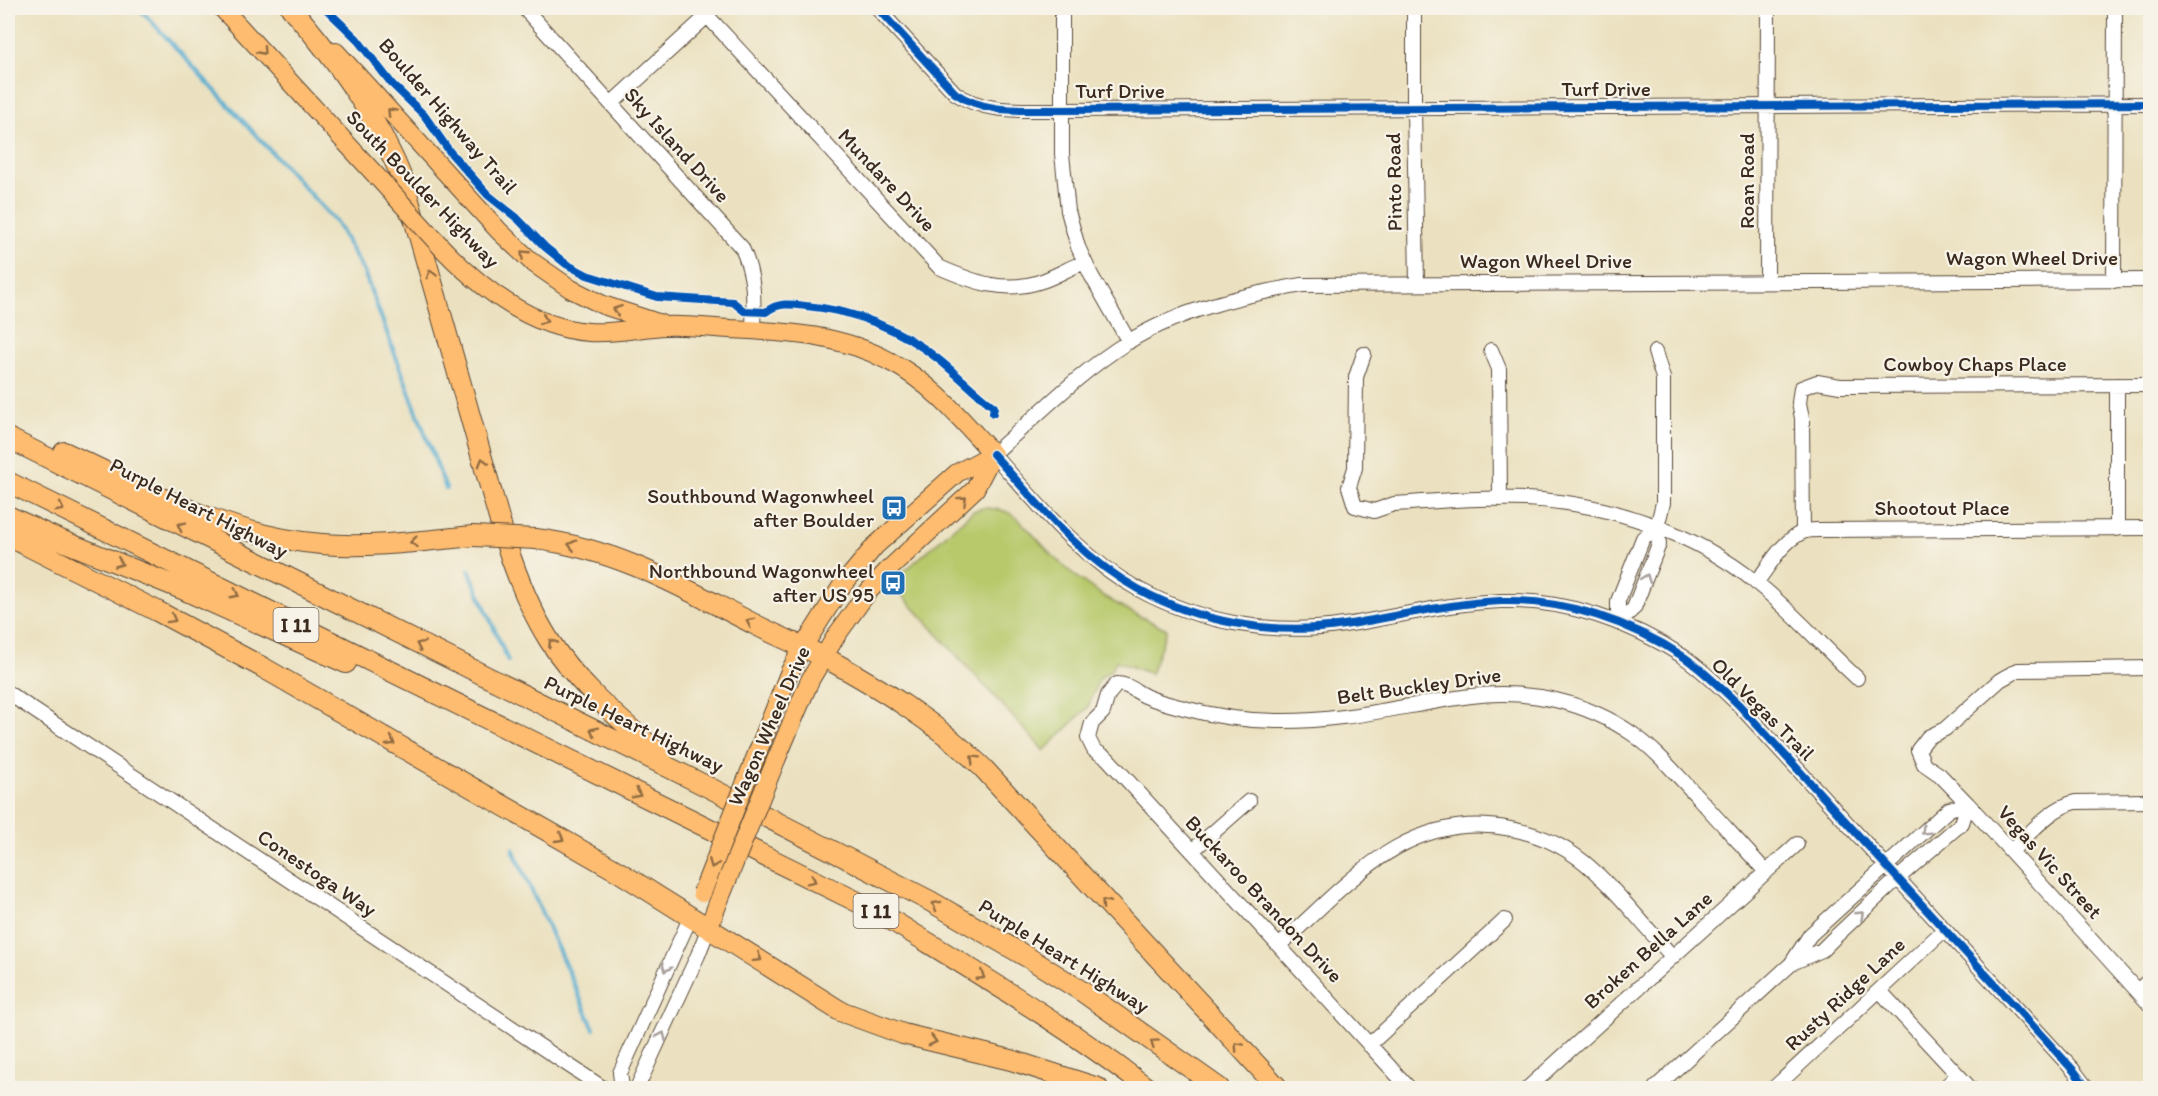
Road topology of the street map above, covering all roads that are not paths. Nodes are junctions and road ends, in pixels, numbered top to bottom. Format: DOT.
graph roads {
  1 [pos="222,8"];
  2 [pos="292,8"];
  3 [pos="524,8"];
  4 [pos="877,8"];
  5 [pos="1062,8"];
  6 [pos="1414,8"];
  7 [pos="1768,8"];
  8 [pos="2115,8"];
  9 [pos="704,12"];
  10 [pos="612,103"];
  11 [pos="2114,104"];
  12 [pos="2151,104"];
  13 [pos="1768,106"];
  14 [pos="1414,108"];
  15 [pos="1062,110"];
  16 [pos="1085,262"];
  17 [pos="2114,280"];
  18 [pos="2151,280"];
  19 [pos="1767,282"];
  20 [pos="1417,284"];
  21 [pos="666,326"];
  22 [pos="753,330"];
  23 [pos="1129,342"];
  24 [pos="1491,350"];
  25 [pos="1655,352"];
  26 [pos="1364,354"];
  27 [pos="2117,385"];
  28 [pos="2151,385"];
  29 [pos="8,426"];
  30 [pos="8,438"];
  31 [pos="993,454"];
  32 [pos="8,482"];
  33 [pos="1500,499"];
  34 [pos="8,516"];
  35 [pos="1657,527"];
  36 [pos="2151,528"];
  37 [pos="2117,529"];
  38 [pos="1803,532"];
  39 [pos="8,536"];
  40 [pos="1756,582"];
  41 [pos="1618,622"];
  42 [pos="803,647"];
  43 [pos="823,657"];
  44 [pos="2151,668"];
  45 [pos="1857,678"];
  46 [pos="8,693"];
  47 [pos="1088,738"];
  48 [pos="585,768"];
  49 [pos="684,776"];
  50 [pos="1249,801"];
  51 [pos="2151,801"];
  52 [pos="1968,804"];
  53 [pos="1797,844"];
  54 [pos="1192,851"];
  55 [pos="2011,851"];
  56 [pos="1886,867"];
  57 [pos="1766,872"];
  58 [pos="1897,879"];
  59 [pos="691,916"];
  60 [pos="1505,921"];
  61 [pos="709,927"];
  62 [pos="1944,930"];
  63 [pos="1279,946"];
  64 [pos="1672,956"];
  65 [pos="1791,964"];
  66 [pos="2151,980"];
  67 [pos="1880,991"];
  68 [pos="2138,991"];
  69 [pos="2151,1005"];
  70 [pos="1369,1045"];
  71 [pos="1958,1075"];
  72 [pos="603,1089"];
  73 [pos="622,1089"];
  74 [pos="637,1089"];
  75 [pos="1098,1089"];
  76 [pos="1147,1089"];
  77 [pos="1219,1089"];
  78 [pos="1278,1089"];
  79 [pos="1409,1089"];
  80 [pos="1528,1089"];
  81 [pos="1656,1089"];
  82 [pos="1774,1089"];
  83 [pos="1944,1089"];
  84 [pos="1970,1089"];
  85 [pos="2087,1089"];
  1 -- 21 [label="main road, South Boulder Highway, one-way, bridge"];
  21 -- 2 [label="main road, South Boulder Highway, one-way"];
  49 -- 2 [label="highway, one-way"];
  3 -- 10 [label="street, Sky Island Drive"];
  4 -- 15 [label="street, Turf Drive"];
  5 -- 15 [label="street"];
  6 -- 14 [label="street, Pinto Road"];
  7 -- 13 [label="street, Roan Road"];
  8 -- 11 [label="street"];
  9 -- 10 [label="street"];
  9 -- 16 [label="street, Mundare Drive"];
  10 -- 22 [label="street, Sky Island Drive"];
  11 -- 12 [label="street, Turf Drive"];
  11 -- 13 [label="street, Turf Drive"];
  11 -- 17 [label="street"];
  13 -- 14 [label="street, Turf Drive"];
  13 -- 19 [label="street, Roan Road"];
  14 -- 15 [label="street, Turf Drive"];
  14 -- 20 [label="street, Pinto Road"];
  15 -- 16 [label="street"];
  16 -- 23 [label="street"];
  17 -- 18 [label="street, Wagon Wheel Drive"];
  17 -- 19 [label="street, Wagon Wheel Drive"];
  19 -- 20 [label="street, Wagon Wheel Drive"];
  20 -- 23 [label="street, Wagon Wheel Drive"];
  21 -- 22 [label="main road, South Boulder Highway"];
  22 -- 31 [label="main road, South Boulder Highway"];
  23 -- 31 [label="street, Wagon Wheel Drive"];
  24 -- 33 [label="street"];
  25 -- 35 [label="street"];
  26 -- 33 [label="street"];
  27 -- 28 [label="street, Cowboy Chaps Place"];
  27 -- 37 [label="street"];
  27 -- 38 [label="street, Cowboy Chaps Place"];
  42 -- 29 [label="highway, one-way, bridge"];
  49 -- 30 [label="highway, Purple Heart Highway / I 11, one-way"];
  31 -- 41 [label="street, Old Vegas Trail"];
  31 -- 42 [label="main road, Wagon Wheel Drive"];
  43 -- 31 [label="main road, Wagon Wheel Drive, one-way"];
  32 -- 48 [label="highway, I 11, one-way"];
  33 -- 35 [label="street"];
  34 -- 48 [label="highway, one-way"];
  35 -- 40 [label="street"];
  35 -- 41 [label="street"];
  36 -- 37 [label="street, Shootout Place"];
  37 -- 38 [label="street, Shootout Place"];
  38 -- 40 [label="street"];
  39 -- 59 [label="highway, one-way"];
  40 -- 45 [label="street"];
  41 -- 56 [label="street, Old Vegas Trail"];
  42 -- 43 [label="highway"];
  42 -- 59 [label="main road, Wagon Wheel Drive, one-way, bridge"];
  43 -- 61 [label="main road, Wagon Wheel Drive, bridge"];
  78 -- 43 [label="highway, one-way"];
  44 -- 52 [label="street, Vegas Vic Street"];
  46 -- 72 [label="street, Conestoga Way"];
  47 -- 54 [label="street, Buckaroo Brandon Drive"];
  47 -- 57 [label="street, Belt Buckley Drive"];
  48 -- 76 [label="highway, I 11, one-way"];
  77 -- 49 [label="highway, Purple Heart Highway / I 11, one-way"];
  50 -- 54 [label="street"];
  51 -- 55 [label="street"];
  52 -- 55 [label="street, Vegas Vic Street"];
  52 -- 56 [label="street, one-way"];
  52 -- 58 [label="street"];
  53 -- 57 [label="street, Broken Bella Lane"];
  54 -- 63 [label="street, Buckaroo Brandon Drive"];
  55 -- 68 [label="street, Vegas Vic Street"];
  56 -- 58 [label="street, Old Vegas Trail"];
  56 -- 65 [label="street"];
  57 -- 64 [label="street, Broken Bella Lane"];
  58 -- 62 [label="street, Old Vegas Trail"];
  65 -- 58 [label="street, one-way"];
  59 -- 61 [label="highway"];
  59 -- 73 [label="street, one-way"];
  60 -- 70 [label="street"];
  74 -- 61 [label="street, one-way"];
  61 -- 75 [label="highway, one-way"];
  62 -- 67 [label="street, Rusty Ridge Lane"];
  62 -- 85 [label="street, Old Vegas Trail"];
  63 -- 64 [label="street"];
  63 -- 70 [label="street, Buckaroo Brandon Drive"];
  64 -- 80 [label="street, Broken Bella Lane"];
  65 -- 81 [label="street"];
  66 -- 68 [label="street"];
  67 -- 71 [label="street"];
  67 -- 82 [label="street, Rusty Ridge Lane"];
  68 -- 69 [label="street, Vegas Vic Street"];
  70 -- 79 [label="street, Buckaroo Brandon Drive"];
  71 -- 83 [label="street"];
  71 -- 84 [label="street"];
}
